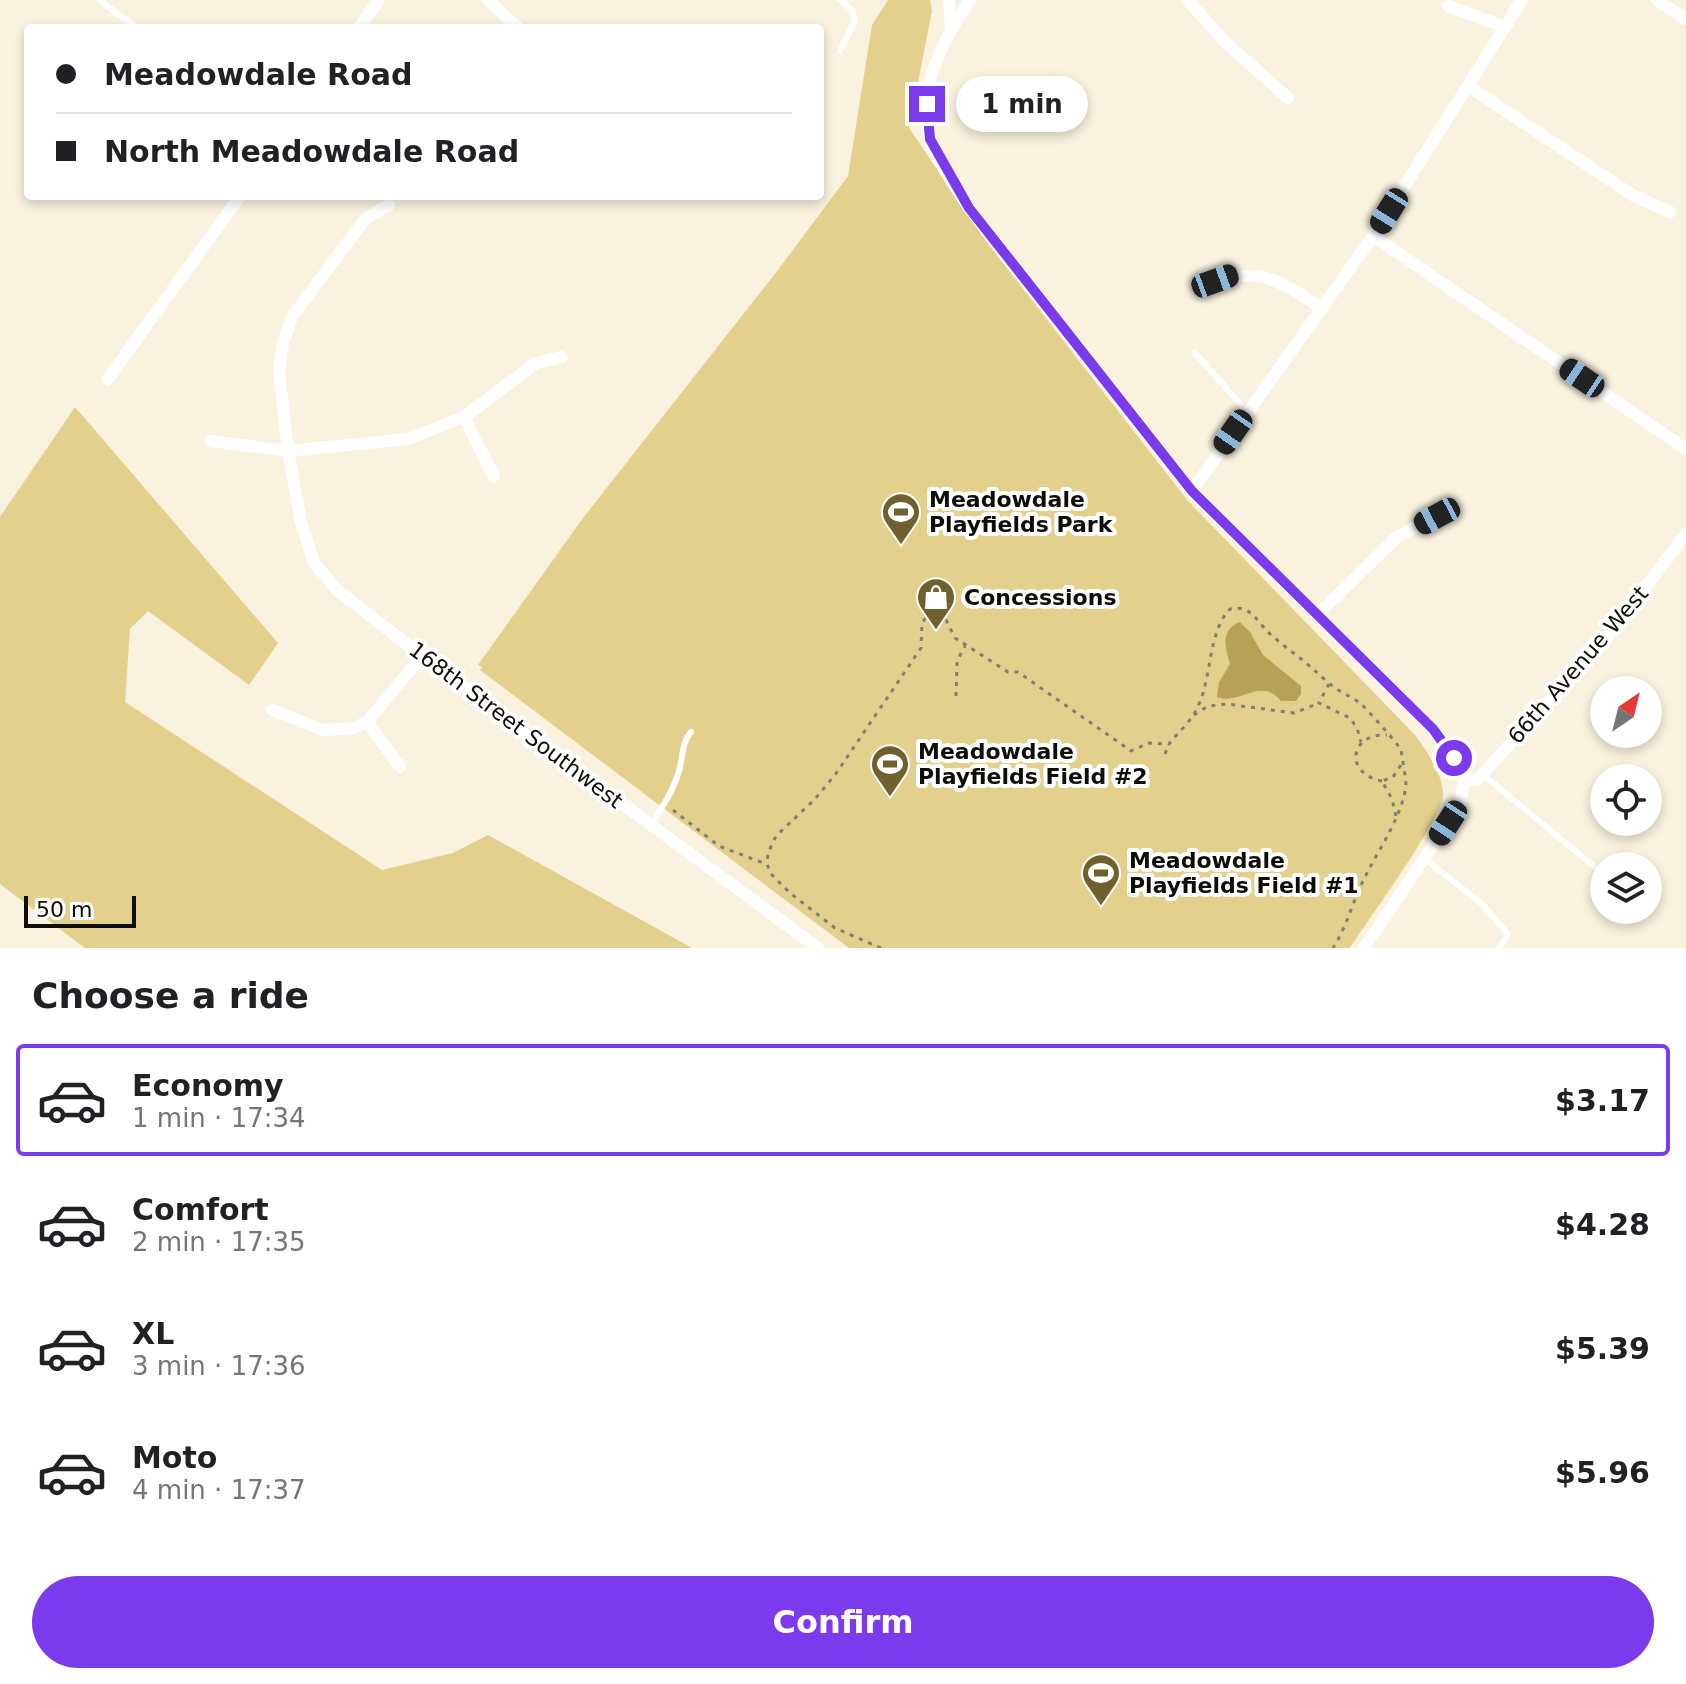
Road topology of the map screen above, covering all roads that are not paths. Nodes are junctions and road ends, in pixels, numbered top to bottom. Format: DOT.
graph roads {
  1 [pos="99,0"];
  2 [pos="379,0"];
  3 [pos="488,0"];
  4 [pos="840,0"];
  5 [pos="949,0"];
  6 [pos="970,0"];
  7 [pos="1188,0"];
  8 [pos="1522,0"];
  9 [pos="1657,0"];
  10 [pos="1448,6"];
  11 [pos="1686,19"];
  12 [pos="132,24"];
  13 [pos="362,24"];
  14 [pos="514,24"];
  15 [pos="1505,27"];
  16 [pos="951,28"];
  17 [pos="840,51"];
  18 [pos="1468,86"];
  19 [pos="1288,98"];
  20 [pos="237,200"];
  21 [pos="389,205"];
  22 [pos="1670,212"];
  23 [pos="1373,236"];
  24 [pos="1199,287"];
  25 [pos="1321,308"];
  26 [pos="1195,353"];
  27 [pos="562,357"];
  28 [pos="108,379"];
  29 [pos="1247,412"];
  30 [pos="464,417"];
  31 [pos="211,441"];
  32 [pos="1686,449"];
  33 [pos="288,451"];
  34 [pos="494,476"];
  35 [pos="1192,491"];
  36 [pos="1437,516"];
  37 [pos="1686,534"];
  38 [pos="1317,615"];
  39 [pos="422,656"];
  40 [pos="272,710"];
  41 [pos="367,722"];
  42 [pos="691,732"];
  43 [pos="400,767"];
  44 [pos="1482,774"];
  45 [pos="1464,781"];
  46 [pos="651,825"];
  47 [pos="1425,859"];
  48 [pos="1590,863"];
  49 [pos="818,948"];
  50 [pos="1364,948"];
  51 [pos="1499,948"];
  1 -- 12 [label="lane"];
  2 -- 13 [label="street"];
  3 -- 14 [label="street"];
  4 -- 17 [label="lane"];
  5 -- 16 [label="street"];
  6 -- 16 [label="street"];
  7 -- 19 [label="street"];
  8 -- 15 [label="street"];
  9 -- 11 [label="street"];
  10 -- 15 [label="street"];
  15 -- 18 [label="street"];
  16 -- 35 [label="street"];
  18 -- 22 [label="street"];
  18 -- 23 [label="street"];
  20 -- 28 [label="street"];
  21 -- 33 [label="street, 168th Street Southwest"];
  23 -- 25 [label="street"];
  23 -- 32 [label="street"];
  24 -- 25 [label="street"];
  25 -- 29 [label="street"];
  26 -- 29 [label="lane"];
  27 -- 30 [label="street"];
  29 -- 35 [label="street"];
  30 -- 33 [label="street"];
  30 -- 34 [label="street"];
  31 -- 33 [label="street"];
  33 -- 39 [label="street, 168th Street Southwest"];
  35 -- 38 [label="street"];
  36 -- 38 [label="street"];
  37 -- 44 [label="street, 66th Avenue West"];
  38 -- 45 [label="street"];
  39 -- 41 [label="street"];
  39 -- 46 [label="street, 168th Street Southwest"];
  40 -- 41 [label="street"];
  41 -- 43 [label="street"];
  42 -- 46 [label="lane"];
  44 -- 45 [label="street, 66th Avenue West"];
  44 -- 48 [label="lane"];
  45 -- 47 [label="street"];
  46 -- 49 [label="street, 168th Street Southwest"];
  47 -- 50 [label="street"];
  47 -- 51 [label="lane"];
}
